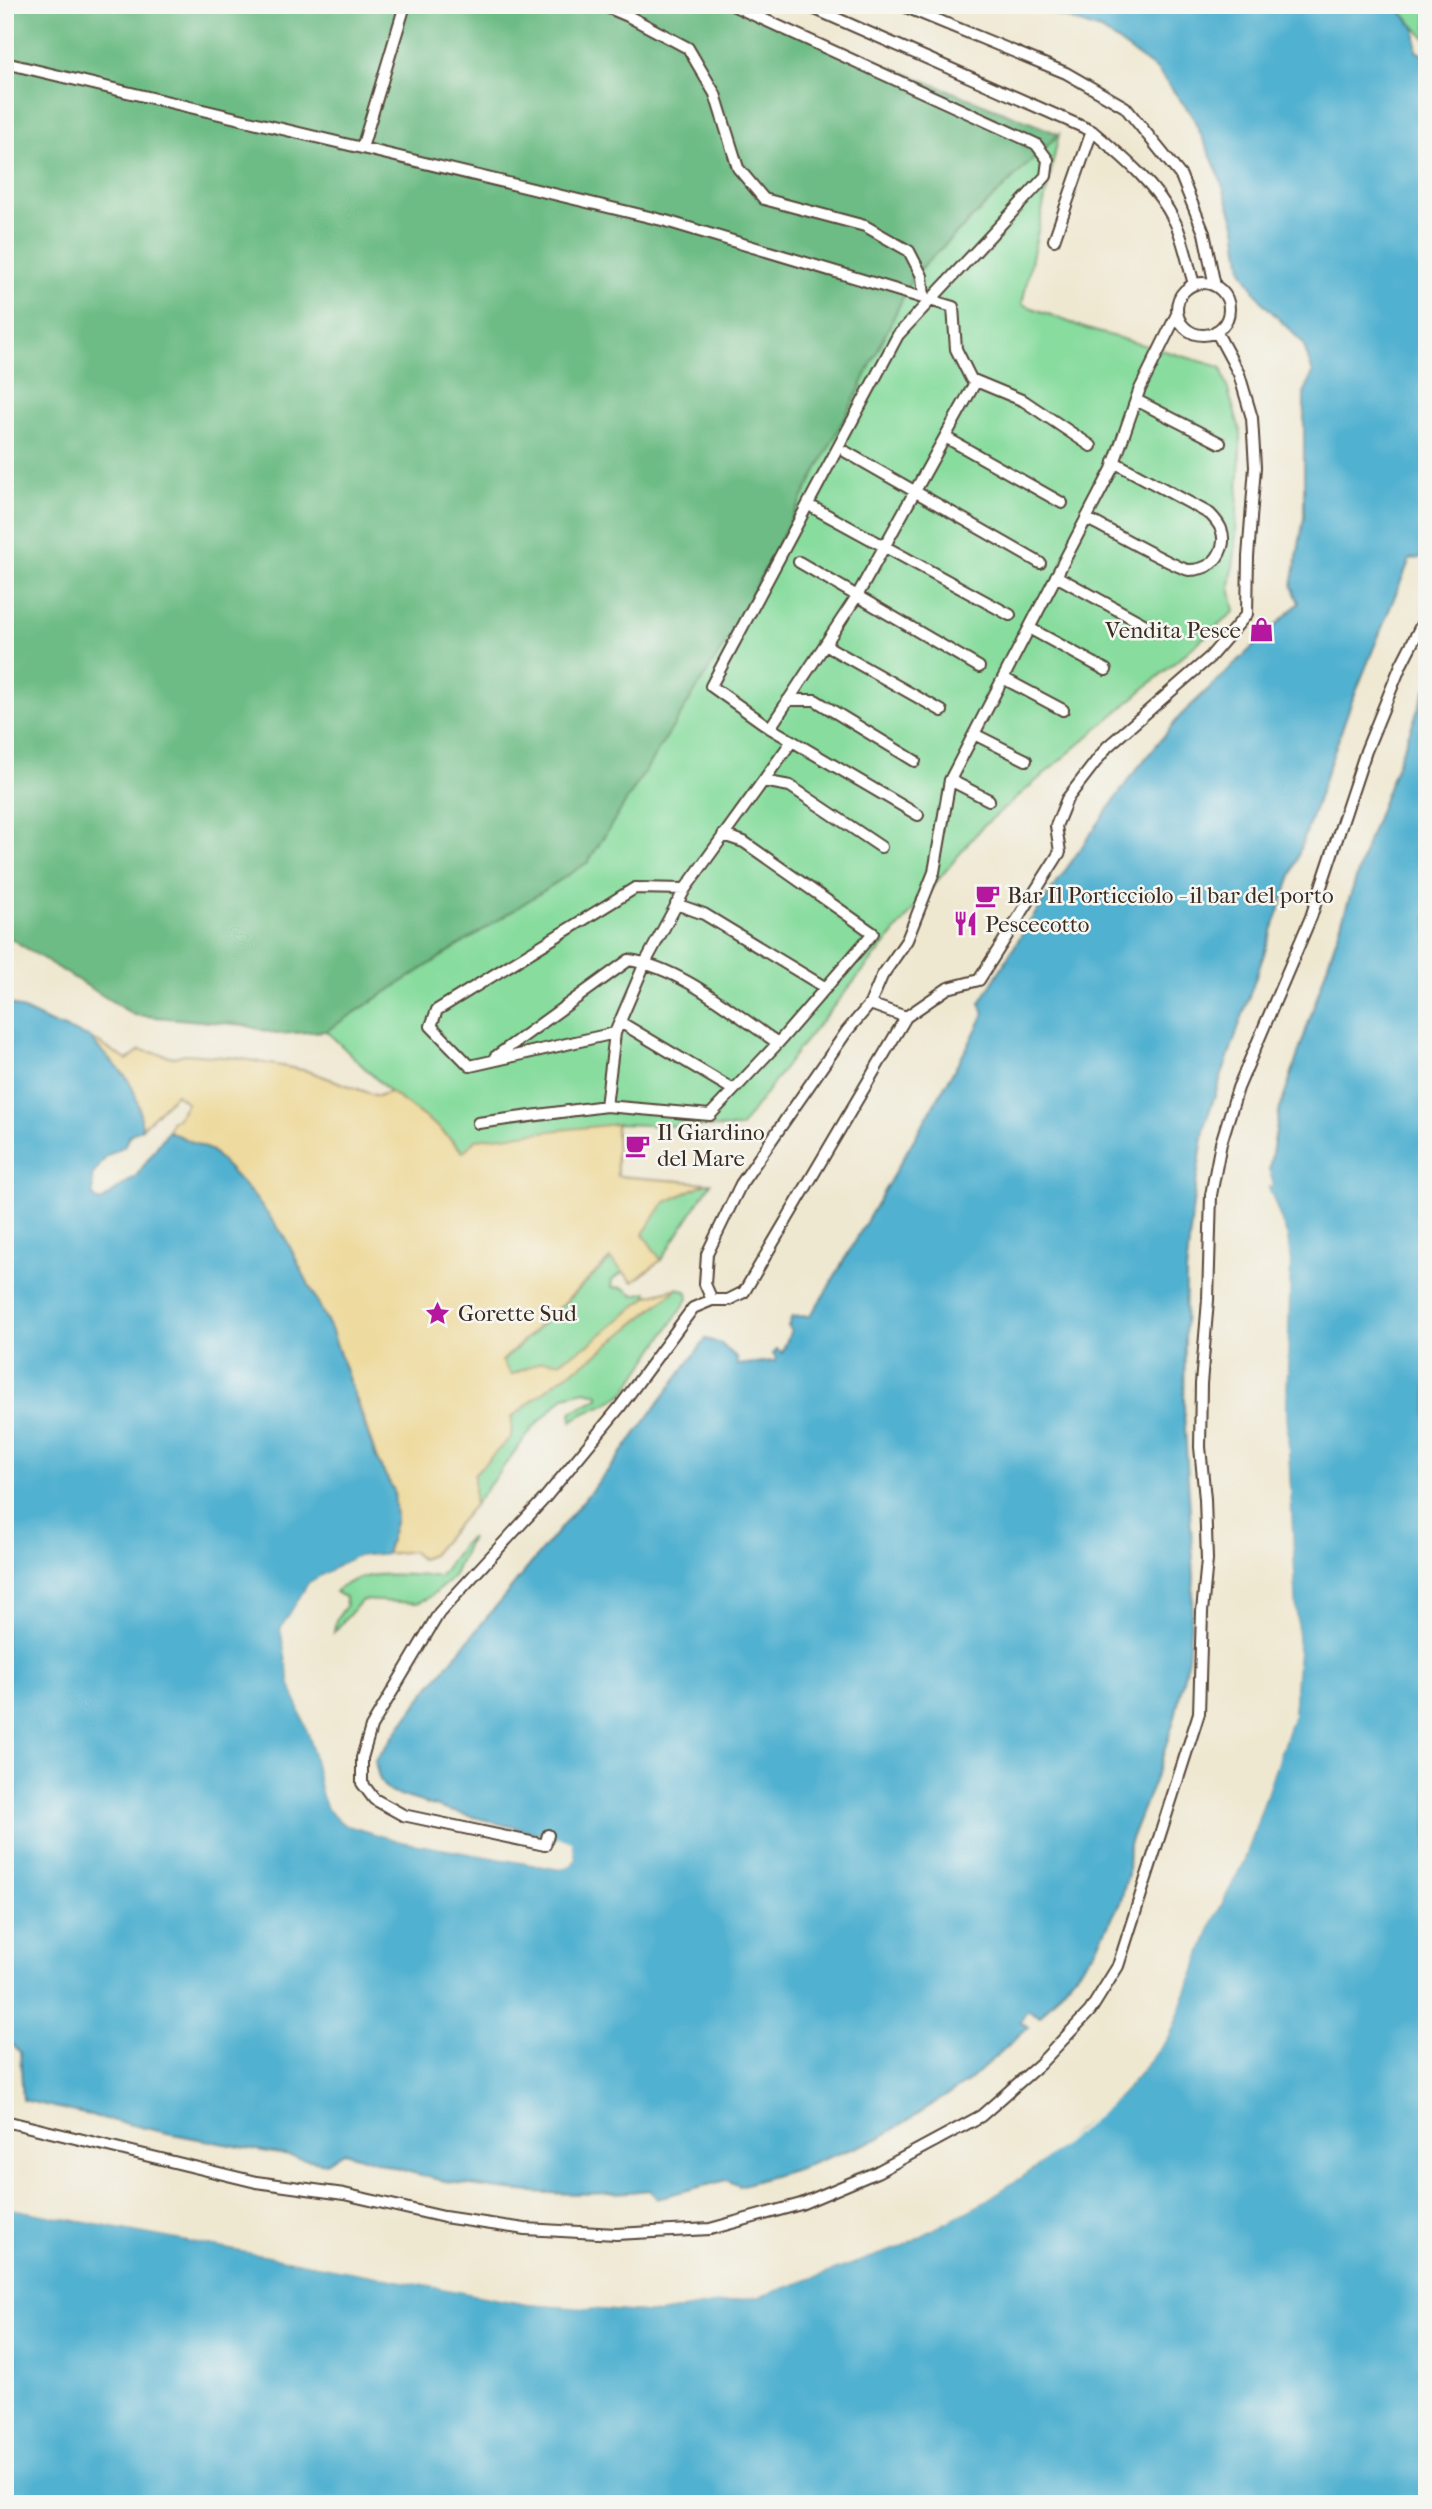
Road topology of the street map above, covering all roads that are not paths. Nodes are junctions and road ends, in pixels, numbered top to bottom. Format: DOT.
graph roads {
  1 [pos="405,5"];
  2 [pos="602,5"];
  3 [pos="732,5"];
  4 [pos="806,5"];
  5 [pos="901,5"];
  6 [pos="5,63"];
  7 [pos="1092,131"];
  8 [pos="362,148"];
  9 [pos="1054,240"];
  10 [pos="1194,285"];
  11 [pos="1215,286"];
  12 [pos="928,298"];
  13 [pos="1177,314"];
  14 [pos="1216,331"];
  15 [pos="976,381"];
  16 [pos="1136,400"];
  17 [pos="945,437"];
  18 [pos="1220,443"];
  19 [pos="1091,446"];
  20 [pos="846,452"];
  21 [pos="1114,462"];
  22 [pos="914,492"];
  23 [pos="1062,503"];
  24 [pos="814,508"];
  25 [pos="1086,518"];
  26 [pos="885,545"];
  27 [pos="799,562"];
  28 [pos="1040,563"];
  29 [pos="1056,576"];
  30 [pos="857,596"];
  31 [pos="1427,614"];
  32 [pos="1010,615"];
  33 [pos="1029,628"];
  34 [pos="1158,632"];
  35 [pos="825,645"];
  36 [pos="979,667"];
  37 [pos="1105,670"];
  38 [pos="1003,678"];
  39 [pos="788,700"];
  40 [pos="1063,710"];
  41 [pos="942,711"];
  42 [pos="770,728"];
  43 [pos="974,734"];
  44 [pos="792,741"];
  45 [pos="1026,760"];
  46 [pos="915,761"];
  47 [pos="950,780"];
  48 [pos="763,781"];
  49 [pos="989,800"];
  50 [pos="918,815"];
  51 [pos="723,835"];
  52 [pos="881,848"];
  53 [pos="685,889"];
  54 [pos="676,904"];
  55 [pos="645,963"];
  56 [pos="826,988"];
  57 [pos="870,1004"];
  58 [pos="906,1017"];
  59 [pos="617,1027"];
  60 [pos="778,1043"];
  61 [pos="490,1061"];
  62 [pos="733,1089"];
  63 [pos="606,1107"];
  64 [pos="478,1123"];
  65 [pos="712,1300"];
  66 [pos="548,1835"];
  67 [pos="5,2121"];
  1 -- 8 [label="lane"];
  2 -- 12 [label="lane"];
  3 -- 12 [label="lane"];
  4 -- 7 [label="lane"];
  5 -- 11 [label="lane"];
  6 -- 8 [label="lane"];
  7 -- 9 [label="lane"];
  7 -- 10 [label="lane"];
  8 -- 12 [label="lane"];
  10 -- 11 [label="lane"];
  10 -- 13 [label="lane"];
  11 -- 14 [label="lane"];
  12 -- 15 [label="lane"];
  12 -- 42 [label="lane"];
  13 -- 14 [label="lane"];
  13 -- 16 [label="lane"];
  14 -- 58 [label="lane"];
  15 -- 17 [label="lane"];
  15 -- 19 [label="lane"];
  16 -- 18 [label="lane"];
  16 -- 21 [label="lane"];
  17 -- 22 [label="lane"];
  17 -- 23 [label="lane"];
  20 -- 22 [label="lane"];
  21 -- 25 [label="lane"];
  21 -- 25 [label="lane"];
  22 -- 26 [label="lane"];
  22 -- 28 [label="lane"];
  24 -- 26 [label="lane"];
  25 -- 29 [label="lane"];
  26 -- 30 [label="lane"];
  26 -- 32 [label="lane"];
  27 -- 30 [label="lane"];
  29 -- 33 [label="lane"];
  29 -- 34 [label="lane"];
  30 -- 35 [label="lane"];
  30 -- 36 [label="lane"];
  31 -- 67 [label="lane"];
  33 -- 37 [label="lane"];
  33 -- 38 [label="lane"];
  35 -- 39 [label="lane"];
  35 -- 41 [label="lane"];
  38 -- 40 [label="lane"];
  38 -- 43 [label="lane"];
  39 -- 42 [label="lane"];
  39 -- 46 [label="lane"];
  42 -- 44 [label="lane"];
  43 -- 45 [label="lane"];
  43 -- 47 [label="lane"];
  44 -- 48 [label="lane"];
  44 -- 50 [label="lane"];
  47 -- 49 [label="lane"];
  47 -- 57 [label="lane"];
  48 -- 51 [label="lane"];
  48 -- 52 [label="lane"];
  51 -- 53 [label="lane"];
  51 -- 56 [label="lane"];
  53 -- 54 [label="lane"];
  53 -- 61 [label="lane"];
  54 -- 55 [label="lane"];
  54 -- 56 [label="lane"];
  55 -- 59 [label="lane"];
  55 -- 60 [label="lane"];
  55 -- 61 [label="lane"];
  56 -- 60 [label="lane"];
  57 -- 58 [label="lane"];
  57 -- 65 [label="lane"];
  58 -- 65 [label="lane"];
  59 -- 61 [label="lane"];
  59 -- 62 [label="lane"];
  59 -- 63 [label="lane"];
  60 -- 62 [label="lane"];
  62 -- 63 [label="lane"];
  63 -- 64 [label="lane"];
  65 -- 66 [label="lane"];
}
